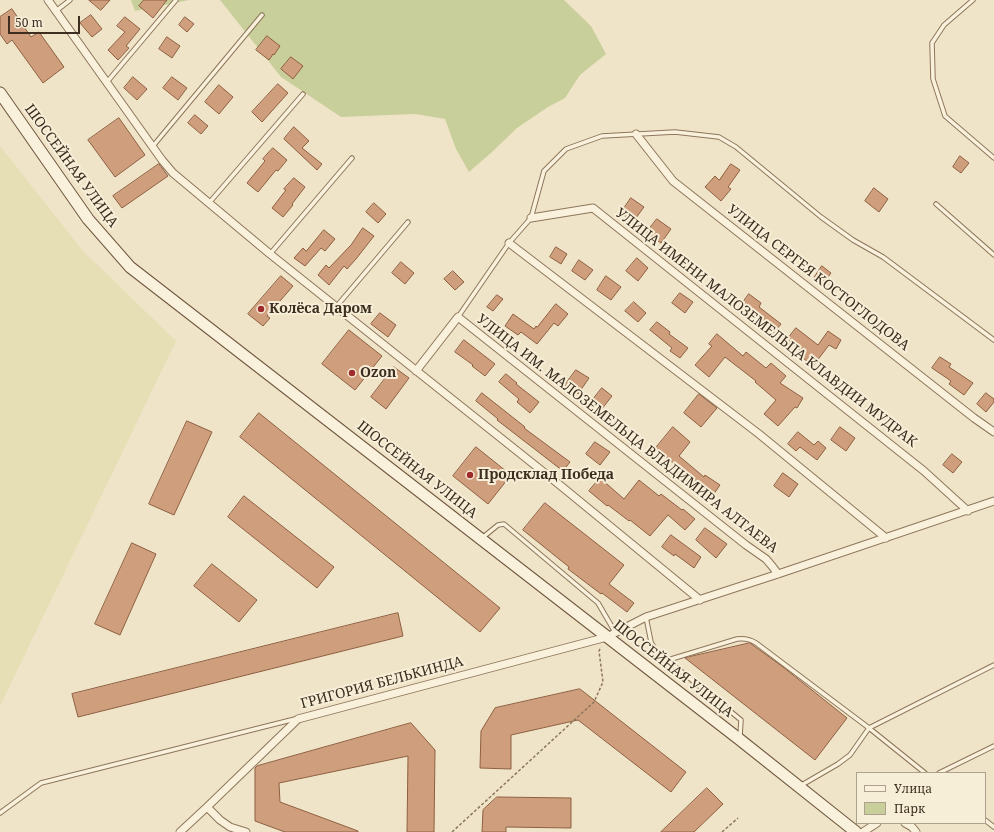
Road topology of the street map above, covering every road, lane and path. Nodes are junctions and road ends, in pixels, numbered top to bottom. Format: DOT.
graph roads {
  1 [pos="48,0"];
  2 [pos="70,0"];
  3 [pos="176,0"];
  4 [pos="972,0"];
  5 [pos="56,11"];
  6 [pos="262,14"];
  7 [pos="108,82"];
  8 [pos="0,93"];
  9 [pos="303,94"];
  10 [pos="636,134"];
  11 [pos="153,146"];
  12 [pos="352,158"];
  13 [pos="994,158"];
  14 [pos="209,203"];
  15 [pos="936,204"];
  16 [pos="531,218"];
  17 [pos="408,222"];
  18 [pos="509,243"];
  19 [pos="270,254"];
  20 [pos="994,255"];
  21 [pos="336,307"];
  22 [pos="458,317"];
  23 [pos="994,340"];
  24 [pos="416,371"];
  25 [pos="994,432"];
  26 [pos="994,501"];
  27 [pos="968,511"];
  28 [pos="886,538"];
  29 [pos="481,539"];
  30 [pos="778,574"];
  31 [pos="700,600"];
  32 [pos="646,617"];
  33 [pos="611,635"];
  34 [pos="668,660"];
  35 [pos="994,665"];
  36 [pos="298,719"];
  37 [pos="869,728"];
  38 [pos="739,739"];
  39 [pos="994,746"];
  40 [pos="924,772"];
  41 [pos="941,772"];
  42 [pos="799,787"];
  43 [pos="207,808"];
  44 [pos="0,813"];
  45 [pos="738,818"];
  46 [pos="986,821"];
  47 [pos="875,824"];
  48 [pos="907,824"];
  49 [pos="994,827"];
  50 [pos="180,832"];
  51 [pos="246,832"];
  52 [pos="452,832"];
  53 [pos="722,832"];
  54 [pos="856,832"];
  55 [pos="863,832"];
  56 [pos="916,832"];
  1 -- 5 [label="street"];
  2 -- 5 [label="lane"];
  3 -- 7 [label="lane"];
  4 -- 13 [label="lane"];
  5 -- 7 [label="street"];
  6 -- 11 [label="lane"];
  7 -- 11 [label="street"];
  8 -- 29 [label="street, ШОССЕЙНАЯ УЛИЦА"];
  9 -- 14 [label="lane"];
  10 -- 16 [label="lane"];
  10 -- 23 [label="lane"];
  10 -- 25 [label="street, УЛИЦА СЕРГЕЯ КОСТОГЛОДОВА"];
  11 -- 14 [label="street"];
  12 -- 19 [label="lane"];
  14 -- 19 [label="street"];
  15 -- 20 [label="lane"];
  16 -- 18 [label="lane"];
  16 -- 27 [label="street, УЛИЦА ИМЕНИ МАЛОЗЕМЕЛЬЦА КЛАВДИИ МУДРАК"];
  17 -- 21 [label="lane"];
  18 -- 22 [label="lane"];
  18 -- 28 [label="street"];
  19 -- 21 [label="street"];
  21 -- 24 [label="street"];
  22 -- 24 [label="street"];
  22 -- 30 [label="street, УЛИЦА ИМ. МАЛОЗЕМЕЛЬЦА ВЛАДИМИРА АЛТАЕВА"];
  24 -- 31 [label="street"];
  26 -- 27 [label="street, ГРИГОРИЯ БЕЛЬКИНДА"];
  27 -- 28 [label="street, ГРИГОРИЯ БЕЛЬКИНДА"];
  28 -- 30 [label="street, ГРИГОРИЯ БЕЛЬКИНДА"];
  29 -- 33 [label="street, ШОССЕЙНАЯ УЛИЦА"];
  29 -- 33 [label="lane"];
  30 -- 31 [label="street, ГРИГОРИЯ БЕЛЬКИНДА"];
  31 -- 32 [label="street, ГРИГОРИЯ БЕЛЬКИНДА"];
  32 -- 33 [label="street, ГРИГОРИЯ БЕЛЬКИНДА"];
  32 -- 34 [label="lane"];
  33 -- 36 [label="street, ГРИГОРИЯ БЕЛЬКИНДА"];
  33 -- 38 [label="street, ШОССЕЙНАЯ УЛИЦА"];
  33 -- 52 [label="path"];
  34 -- 37 [label="lane"];
  34 -- 38 [label="lane"];
  35 -- 37 [label="lane"];
  36 -- 43 [label="street, ГРИГОРИЯ БЕЛЬКИНДА"];
  36 -- 44 [label="lane"];
  37 -- 40 [label="lane"];
  37 -- 42 [label="lane"];
  38 -- 42 [label="street, ШОССЕЙНАЯ УЛИЦА"];
  39 -- 41 [label="lane"];
  42 -- 54 [label="street, ШОССЕЙНАЯ УЛИЦА"];
  43 -- 50 [label="street, ГРИГОРИЯ БЕЛЬКИНДА"];
  43 -- 51 [label="street"];
  45 -- 53 [label="path"];
  46 -- 49 [label="lane"];
  47 -- 55 [label="street"];
  48 -- 56 [label="street"];
}
